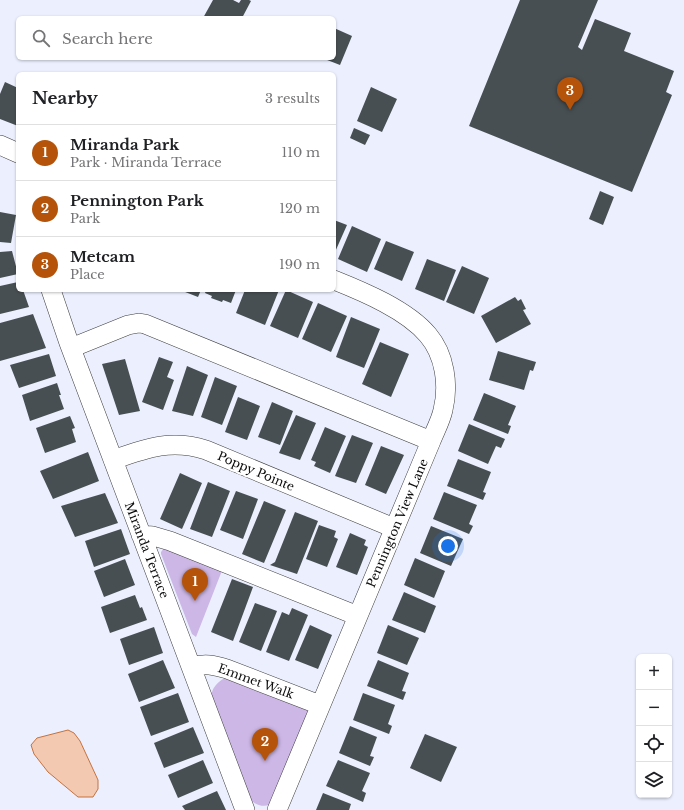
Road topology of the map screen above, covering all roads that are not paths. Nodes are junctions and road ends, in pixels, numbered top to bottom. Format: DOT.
graph roads {
  1 [pos="0,145"];
  2 [pos="16,152"];
  3 [pos="336,281"];
  4 [pos="52,292"];
  5 [pos="71,348"];
  6 [pos="432,441"];
  7 [pos="113,460"];
  8 [pos="394,528"];
  9 [pos="141,535"];
  10 [pos="358,616"];
  11 [pos="191,667"];
  12 [pos="320,705"];
  13 [pos="245,810"];
  14 [pos="277,810"];
  1 -- 2 [label="street"];
  3 -- 6 [label="street, Pennington View Lane"];
  4 -- 5 [label="street, Miranda Terrace"];
  5 -- 6 [label="street"];
  5 -- 7 [label="street, Miranda Terrace"];
  6 -- 8 [label="street, Pennington View Lane"];
  7 -- 8 [label="street, Poppy Pointe"];
  7 -- 9 [label="street, Miranda Terrace"];
  8 -- 10 [label="street, Pennington View Lane"];
  9 -- 10 [label="street"];
  9 -- 11 [label="street, Miranda Terrace"];
  10 -- 12 [label="street, Pennington View Lane"];
  11 -- 12 [label="street, Emmet Walk"];
  11 -- 13 [label="street, Miranda Terrace"];
  12 -- 14 [label="street, Pennington View Lane"];
}
